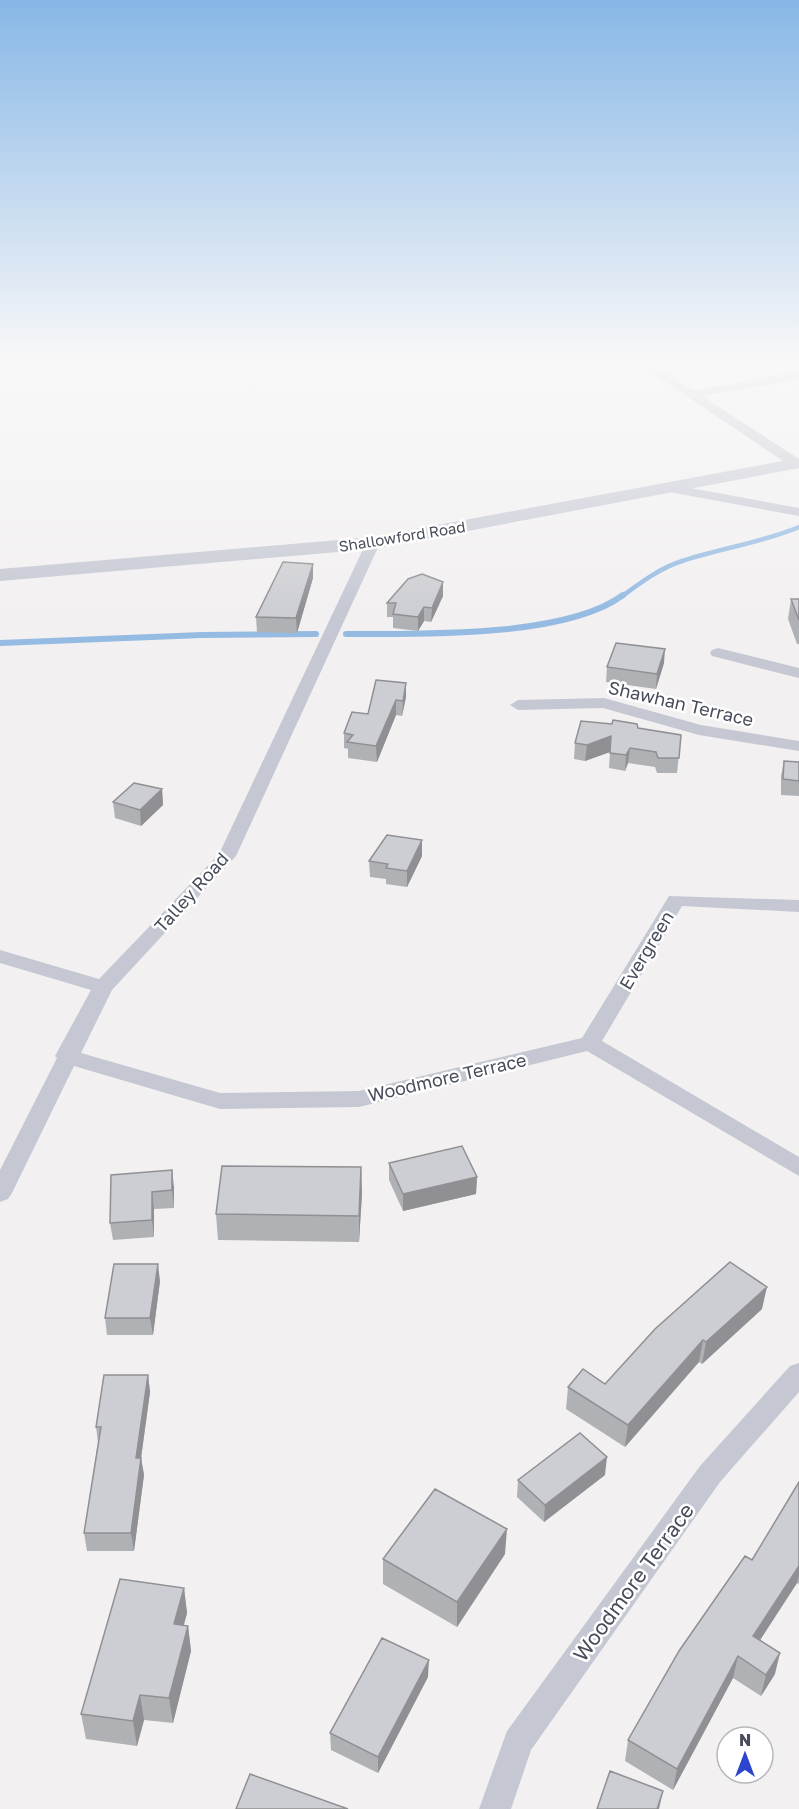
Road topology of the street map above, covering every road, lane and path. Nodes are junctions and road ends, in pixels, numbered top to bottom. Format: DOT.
graph roads {
  1 [pos="767,444"];
  2 [pos="798,464"];
  3 [pos="669,488"];
  4 [pos="799,512"];
  5 [pos="374,543"];
  6 [pos="0,575"];
  7 [pos="718,653"];
  8 [pos="799,673"];
  9 [pos="518,705"];
  10 [pos="799,746"];
  11 [pos="799,906"];
  12 [pos="0,957"];
  13 [pos="103,987"];
  14 [pos="590,1043"];
  15 [pos="66,1056"];
  16 [pos="799,1168"];
  17 [pos="0,1193"];
  18 [pos="799,1374"];
  19 [pos="495,1809"];
  1 -- 2 [label="street"];
  2 -- 3 [label="street, Shallowford Road"];
  3 -- 4 [label="street"];
  3 -- 5 [label="street, Shallowford Road"];
  5 -- 6 [label="street, Shallowford Road"];
  5 -- 13 [label="street, Talley Road"];
  7 -- 8 [label="street"];
  9 -- 10 [label="street, Shawhan Terrace"];
  11 -- 14 [label="street, Evergreen"];
  12 -- 13 [label="street"];
  13 -- 15 [label="street, Talley Road"];
  14 -- 15 [label="street, Woodmore Terrace"];
  14 -- 16 [label="street"];
  15 -- 17 [label="street, Talley Road"];
  18 -- 19 [label="street, Woodmore Terrace"];
}
